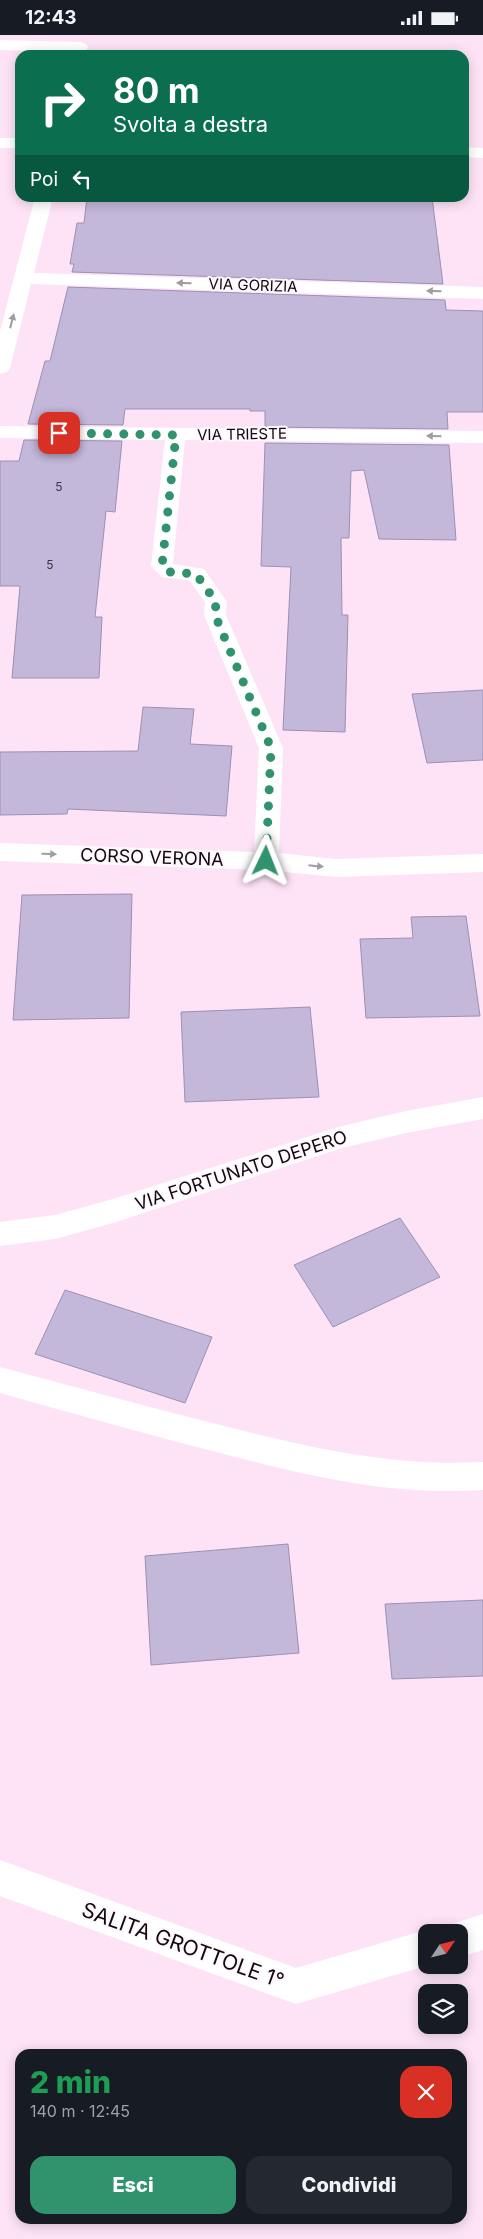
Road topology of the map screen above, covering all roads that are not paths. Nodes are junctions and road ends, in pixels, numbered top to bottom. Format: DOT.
graph roads {
  1 [pos="0,45"];
  2 [pos="81,46"];
  3 [pos="0,143"];
  4 [pos="15,143"];
  5 [pos="469,152"];
  6 [pos="483,153"];
  7 [pos="43,202"];
  8 [pos="23,278"];
  9 [pos="483,293"];
  10 [pos="0,368"];
  11 [pos="0,432"];
  12 [pos="176,435"];
  13 [pos="483,437"];
  14 [pos="0,852"];
  15 [pos="266,861"];
  16 [pos="483,863"];
  17 [pos="483,1108"];
  18 [pos="0,1234"];
  19 [pos="0,1380"];
  20 [pos="483,1476"];
  21 [pos="0,1878"];
  22 [pos="483,1932"];
  23 [pos="468,1936"];
  24 [pos="418,1950"];
  1 -- 2 [label="street"];
  3 -- 4 [label="street"];
  5 -- 6 [label="street"];
  7 -- 8 [label="street"];
  9 -- 8 [label="street, VIA GORIZIA, one-way"];
  10 -- 8 [label="street, one-way"];
  11 -- 12 [label="street, VIA TRIESTE"];
  13 -- 12 [label="street, VIA TRIESTE, one-way"];
  12 -- 15 [label="street"];
  14 -- 15 [label="street, CORSO VERONA, one-way"];
  15 -- 16 [label="street, CORSO VERONA, one-way"];
  17 -- 18 [label="street, VIA FORTUNATO DEPERO"];
  19 -- 20 [label="street"];
  21 -- 24 [label="street, SALITA GROTTOLE 1°"];
  22 -- 23 [label="street"];
}
